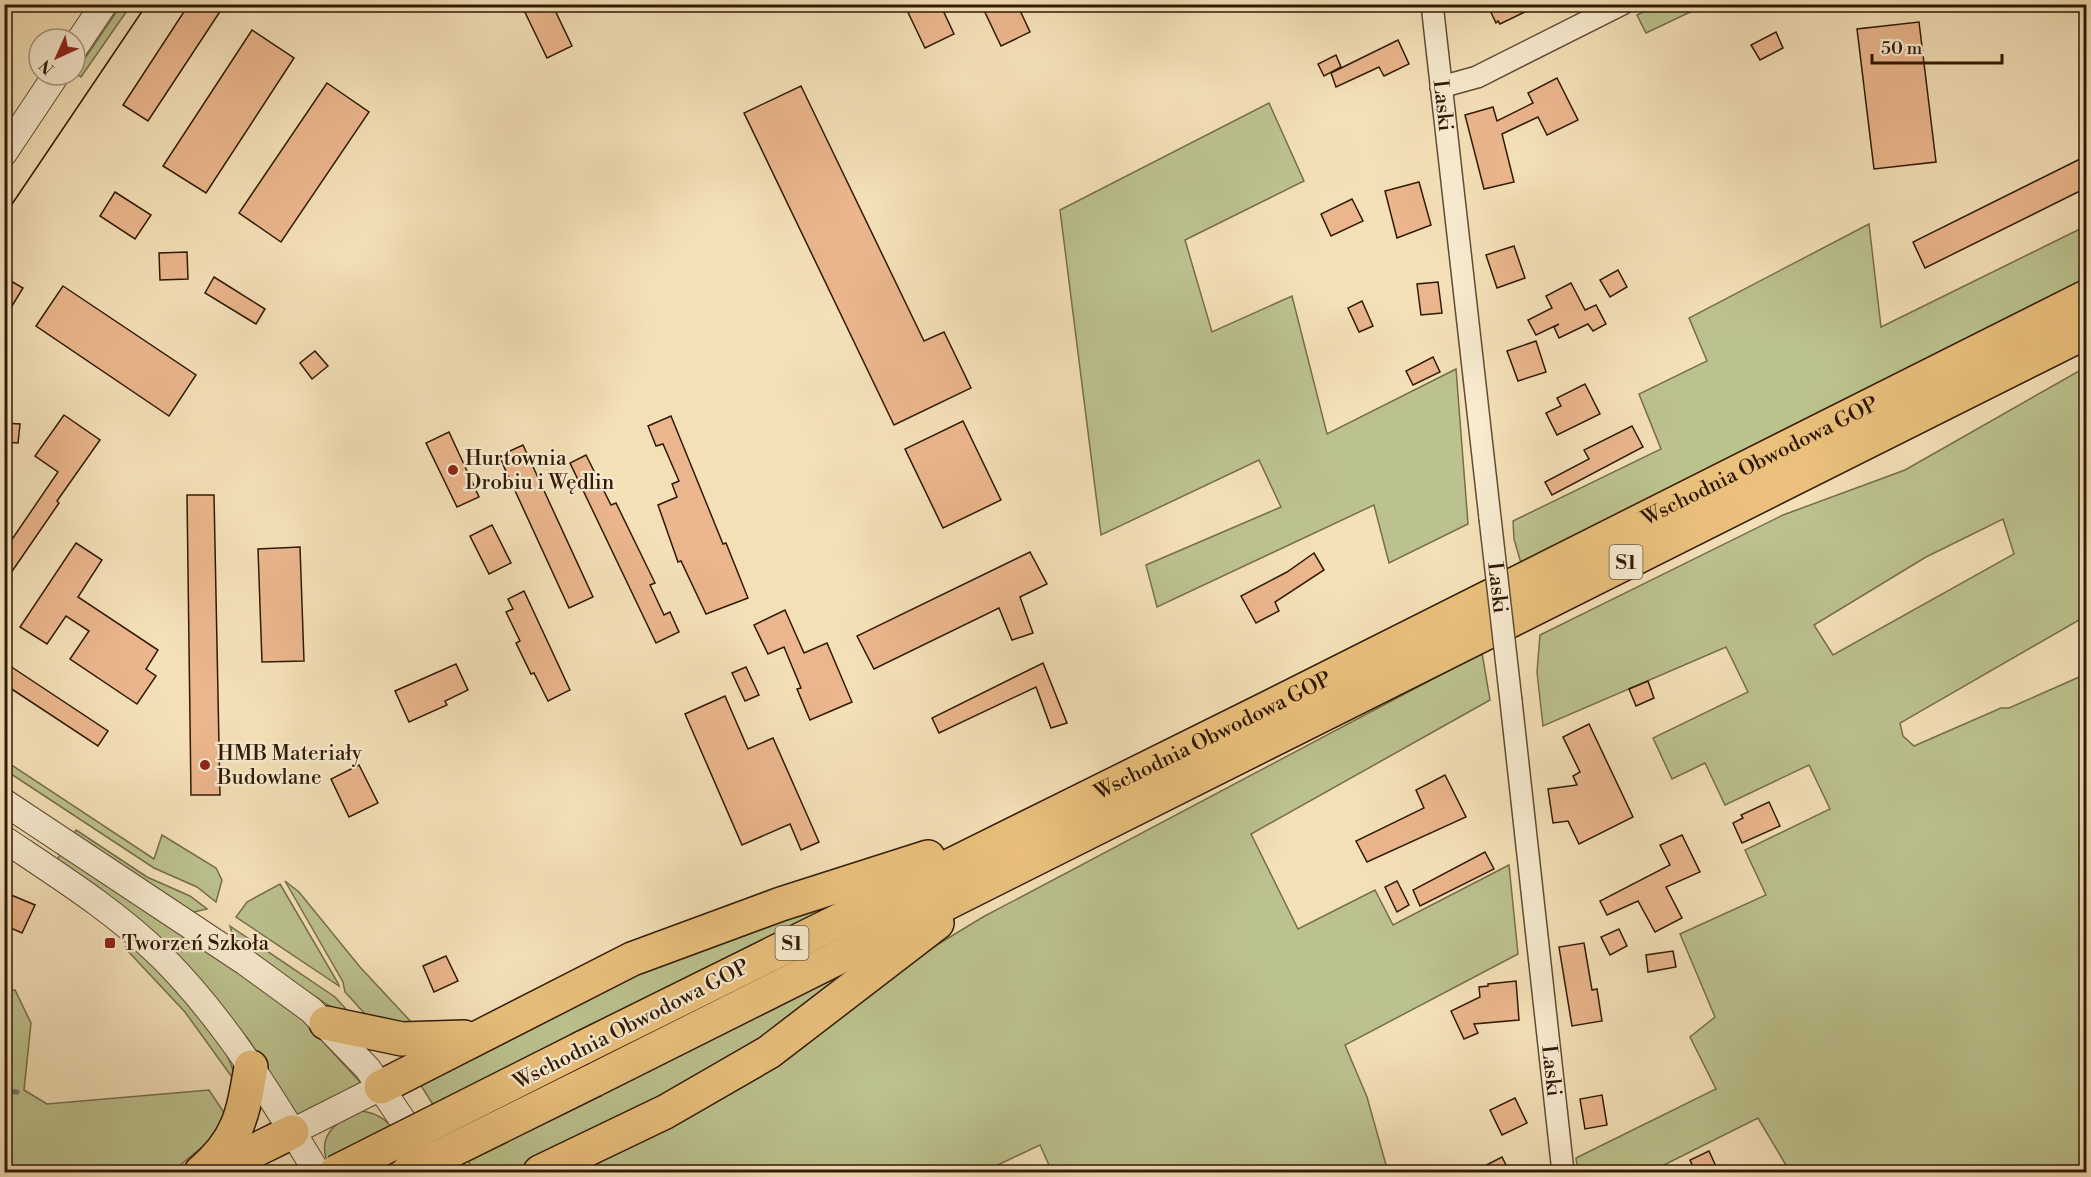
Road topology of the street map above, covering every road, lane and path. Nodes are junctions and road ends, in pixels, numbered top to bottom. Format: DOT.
graph roads {
  1 [pos="104,4"];
  2 [pos="1432,4"];
  3 [pos="1622,4"];
  4 [pos="87,29"];
  5 [pos="48,87"];
  6 [pos="1442,87"];
  7 [pos="4,153"];
  8 [pos="2086,297"];
  9 [pos="2086,332"];
  10 [pos="4,802"];
  11 [pos="4,839"];
  12 [pos="1002,839"];
  13 [pos="968,892"];
  14 [pos="326,1023"];
  15 [pos="478,1036"];
  16 [pos="251,1067"];
  17 [pos="381,1087"];
  18 [pos="292,1132"];
  19 [pos="201,1173"];
  20 [pos="209,1173"];
  21 [pos="317,1173"];
  22 [pos="336,1173"];
  23 [pos="408,1173"];
  24 [pos="435,1173"];
  25 [pos="540,1173"];
  26 [pos="1563,1173"];
  1 -- 4 [label="street"];
  2 -- 6 [label="street, Laski"];
  3 -- 6 [label="street"];
  5 -- 7 [label="street"];
  6 -- 26 [label="street, Laski, bridge"];
  8 -- 12 [label="highway, Wschodnia Obwodowa GOP / S1"];
  9 -- 13 [label="highway, Wschodnia Obwodowa GOP / S1"];
  10 -- 14 [label="street"];
  11 -- 16 [label="street"];
  12 -- 15 [label="highway"];
  12 -- 22 [label="highway, Wschodnia Obwodowa GOP / S1, bridge"];
  13 -- 23 [label="highway, Wschodnia Obwodowa GOP / S1, bridge"];
  13 -- 25 [label="highway"];
  14 -- 15 [label="highway"];
  14 -- 17 [label="street"];
  15 -- 17 [label="highway"];
  16 -- 18 [label="street"];
  16 -- 19 [label="highway"];
  17 -- 18 [label="street"];
  17 -- 24 [label="street"];
  18 -- 20 [label="highway"];
  18 -- 21 [label="street"];
}
